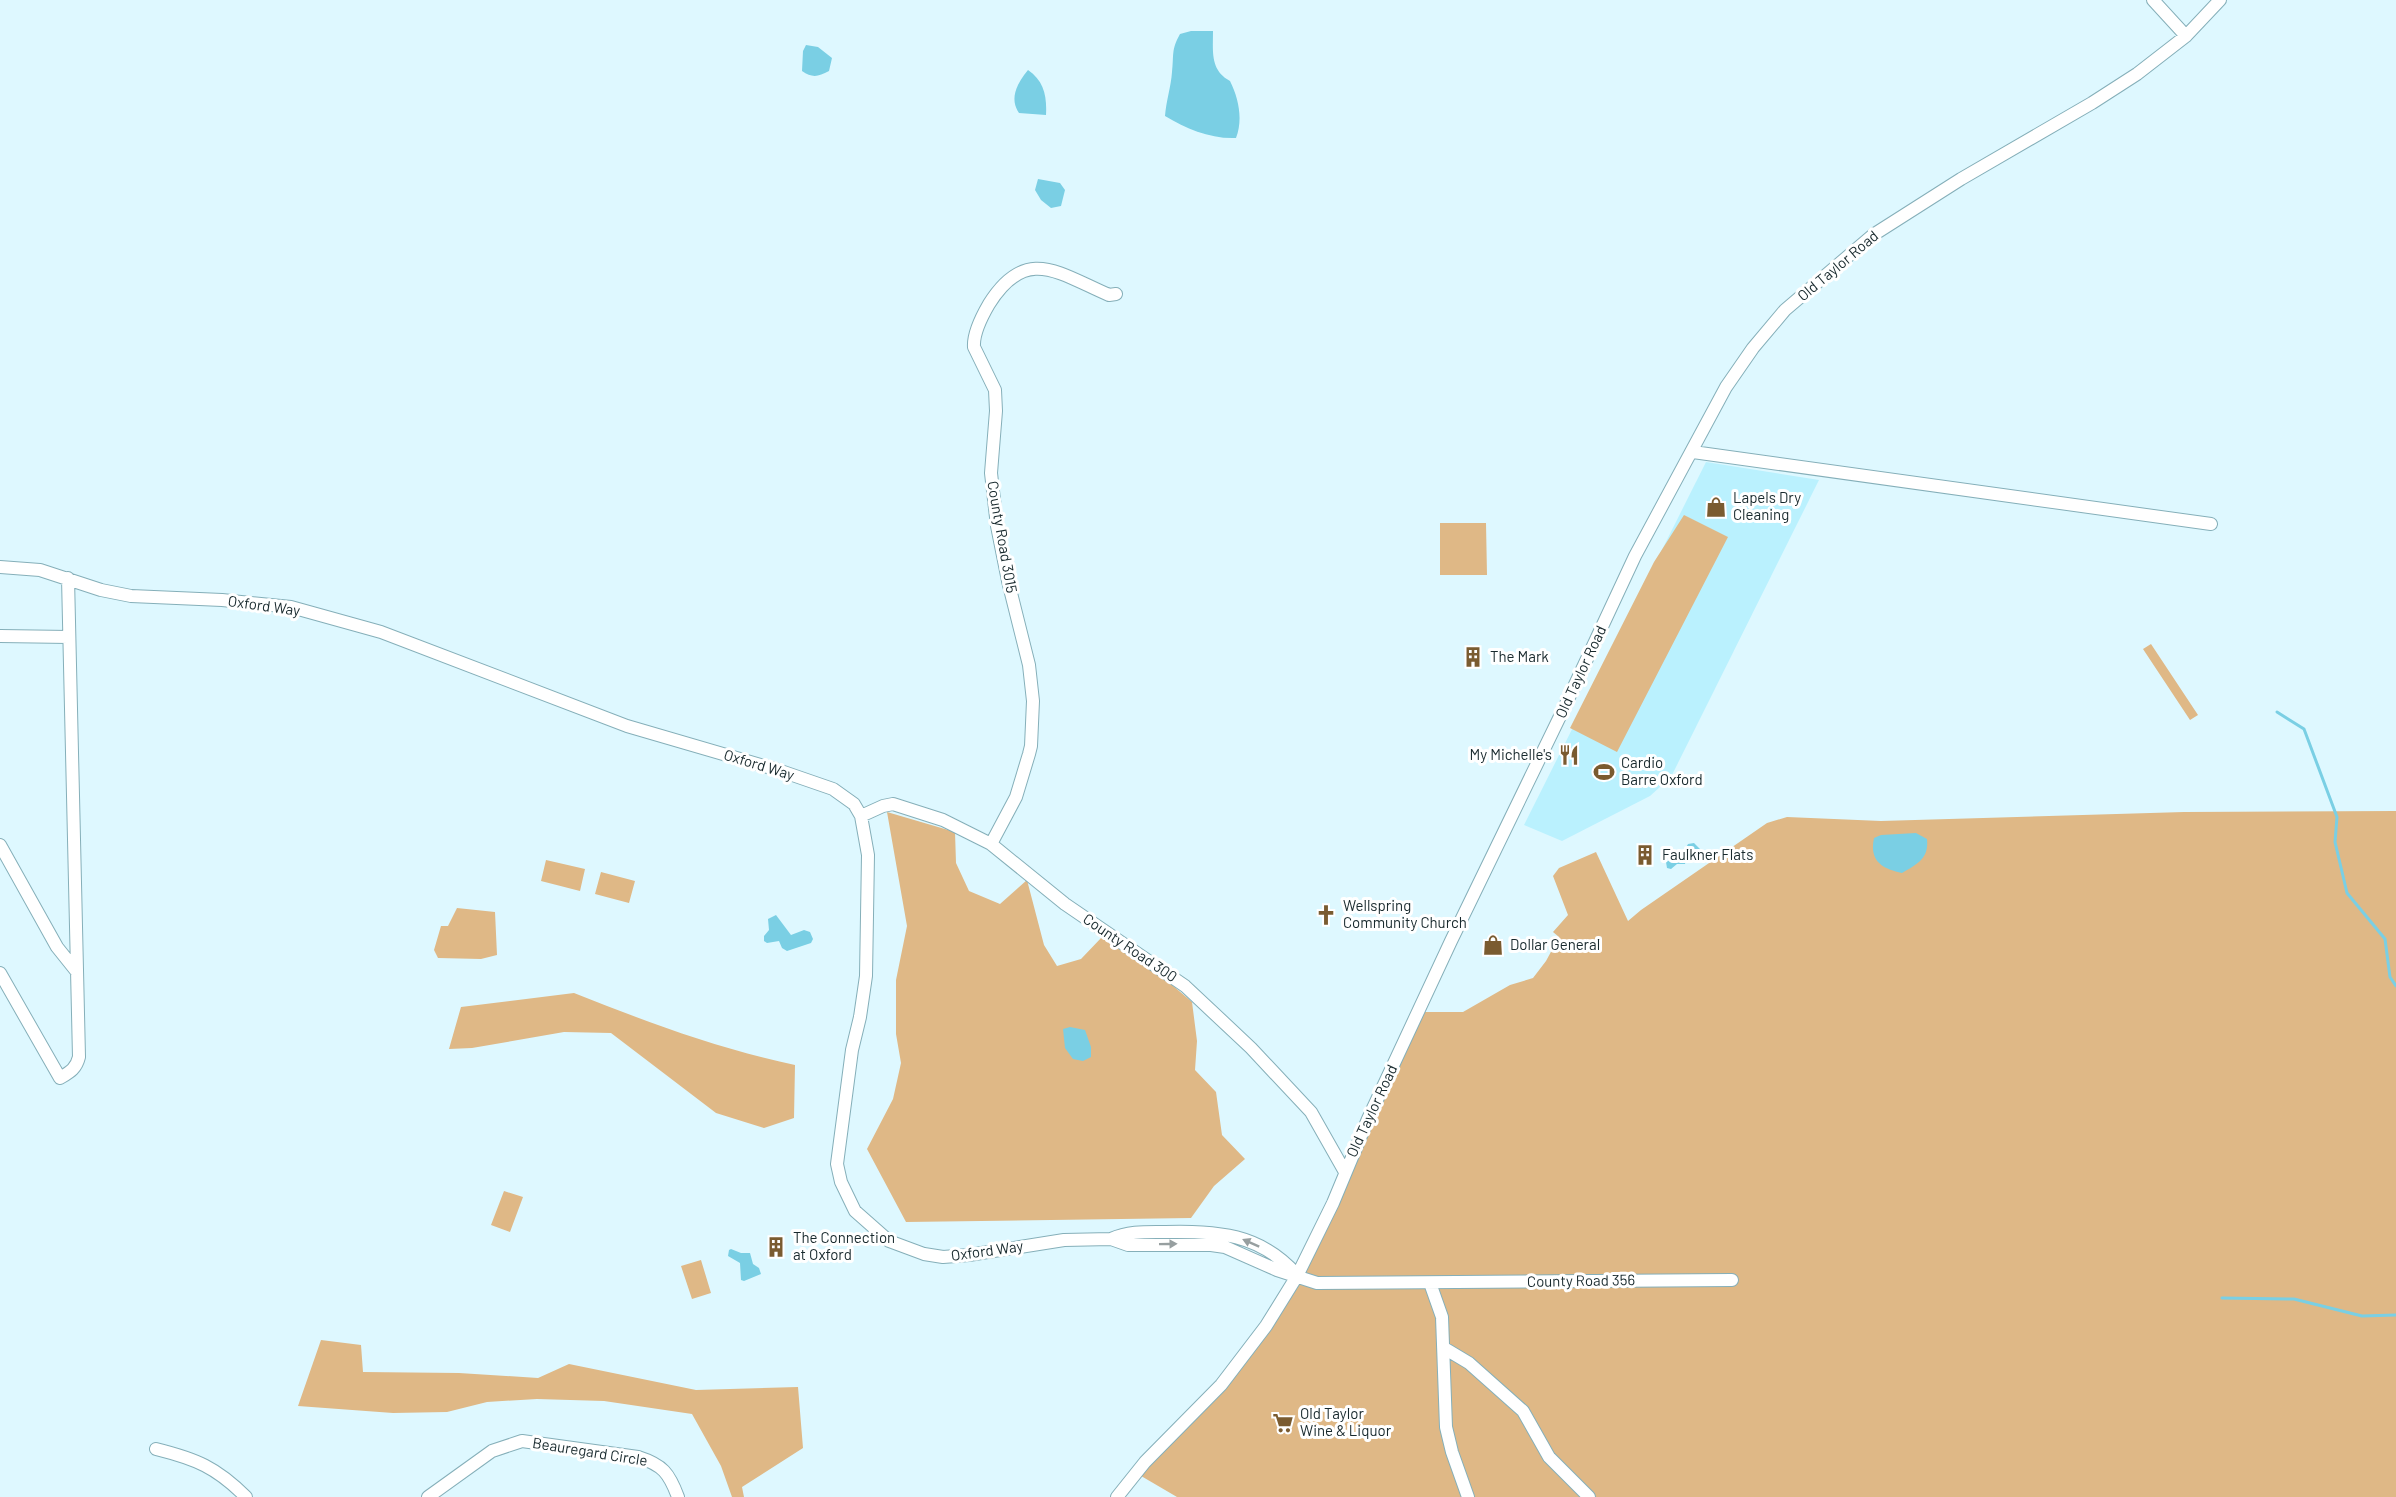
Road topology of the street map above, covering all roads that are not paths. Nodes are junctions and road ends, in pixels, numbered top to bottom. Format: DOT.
graph roads {
  1 [pos="2153,0"];
  2 [pos="2220,0"];
  3 [pos="2186,36"];
  4 [pos="1116,294"];
  5 [pos="1693,452"];
  6 [pos="2211,524"];
  7 [pos="0,567"];
  8 [pos="68,578"];
  9 [pos="0,636"];
  10 [pos="69,636"];
  11 [pos="861,816"];
  12 [pos="991,844"];
  13 [pos="0,845"];
  14 [pos="77,972"];
  15 [pos="0,973"];
  16 [pos="1345,1172"];
  17 [pos="1297,1276"];
  18 [pos="1732,1280"];
  19 [pos="1430,1283"];
  20 [pos="1444,1348"];
  21 [pos="156,1449"];
  22 [pos="246,1497"];
  23 [pos="428,1497"];
  24 [pos="678,1497"];
  25 [pos="1117,1497"];
  26 [pos="1468,1497"];
  27 [pos="1589,1497"];
  1 -- 3 [label="street"];
  2 -- 3 [label="street, Old Taylor Road"];
  3 -- 5 [label="street, Old Taylor Road"];
  4 -- 12 [label="street, County Road 3015"];
  5 -- 6 [label="street"];
  5 -- 16 [label="street, Old Taylor Road"];
  7 -- 8 [label="street, Oxford Way"];
  8 -- 10 [label="street"];
  8 -- 11 [label="street, Oxford Way"];
  9 -- 10 [label="street"];
  10 -- 14 [label="street"];
  11 -- 12 [label="street, County Road 300"];
  11 -- 17 [label="street, Oxford Way"];
  12 -- 16 [label="street, County Road 300"];
  13 -- 14 [label="street"];
  14 -- 15 [label="street"];
  16 -- 17 [label="street, Old Taylor Road"];
  17 -- 19 [label="street, County Road 356"];
  17 -- 25 [label="street, Old Taylor Road"];
  18 -- 19 [label="street, County Road 356"];
  19 -- 20 [label="street"];
  20 -- 26 [label="street"];
  20 -- 27 [label="street"];
  21 -- 22 [label="street"];
  23 -- 24 [label="street, Beauregard Circle"];
}
